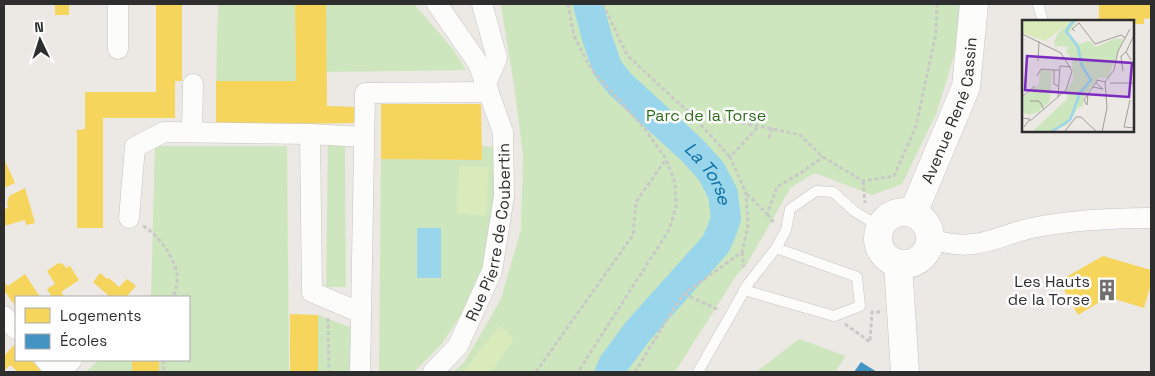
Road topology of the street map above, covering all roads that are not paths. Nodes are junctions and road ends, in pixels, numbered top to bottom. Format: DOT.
graph roads {
  1 [pos="118,4"];
  2 [pos="438,4"];
  3 [pos="482,4"];
  4 [pos="974,4"];
  5 [pos="1038,4"];
  6 [pos="1043,20"];
  7 [pos="118,49"];
  8 [pos="193,84"];
  9 [pos="487,88"];
  10 [pos="192,132"];
  11 [pos="310,134"];
  12 [pos="364,136"];
  13 [pos="913,213"];
  14 [pos="129,218"];
  15 [pos="1151,218"];
  16 [pos="873,223"];
  17 [pos="931,239"];
  18 [pos="776,248"];
  19 [pos="898,264"];
  20 [pos="744,290"];
  21 [pos="361,313"];
  22 [pos="4,316"];
  23 [pos="15,328"];
  24 [pos="46,361"];
  25 [pos="71,361"];
  26 [pos="59,372"];
  27 [pos="360,372"];
  28 [pos="433,372"];
  29 [pos="698,372"];
  30 [pos="905,372"];
  1 -- 7 [label="street"];
  2 -- 9 [label="street, Rue Pierre de Coubertin"];
  3 -- 9 [label="street"];
  4 -- 13 [label="street, Avenue René Cassin"];
  5 -- 6 [label="lane"];
  8 -- 10 [label="street"];
  9 -- 12 [label="street"];
  9 -- 28 [label="street, Rue Pierre de Coubertin"];
  10 -- 11 [label="street"];
  10 -- 14 [label="street"];
  11 -- 12 [label="street"];
  11 -- 21 [label="street"];
  12 -- 21 [label="street"];
  13 -- 16 [label="street"];
  13 -- 17 [label="street"];
  15 -- 17 [label="street"];
  16 -- 18 [label="lane"];
  16 -- 19 [label="street"];
  17 -- 19 [label="street"];
  18 -- 20 [label="lane"];
  18 -- 20 [label="lane"];
  19 -- 30 [label="street"];
  20 -- 29 [label="lane"];
  21 -- 27 [label="street"];
  22 -- 23 [label="street"];
  24 -- 26 [label="street"];
  25 -- 26 [label="street"];
}
